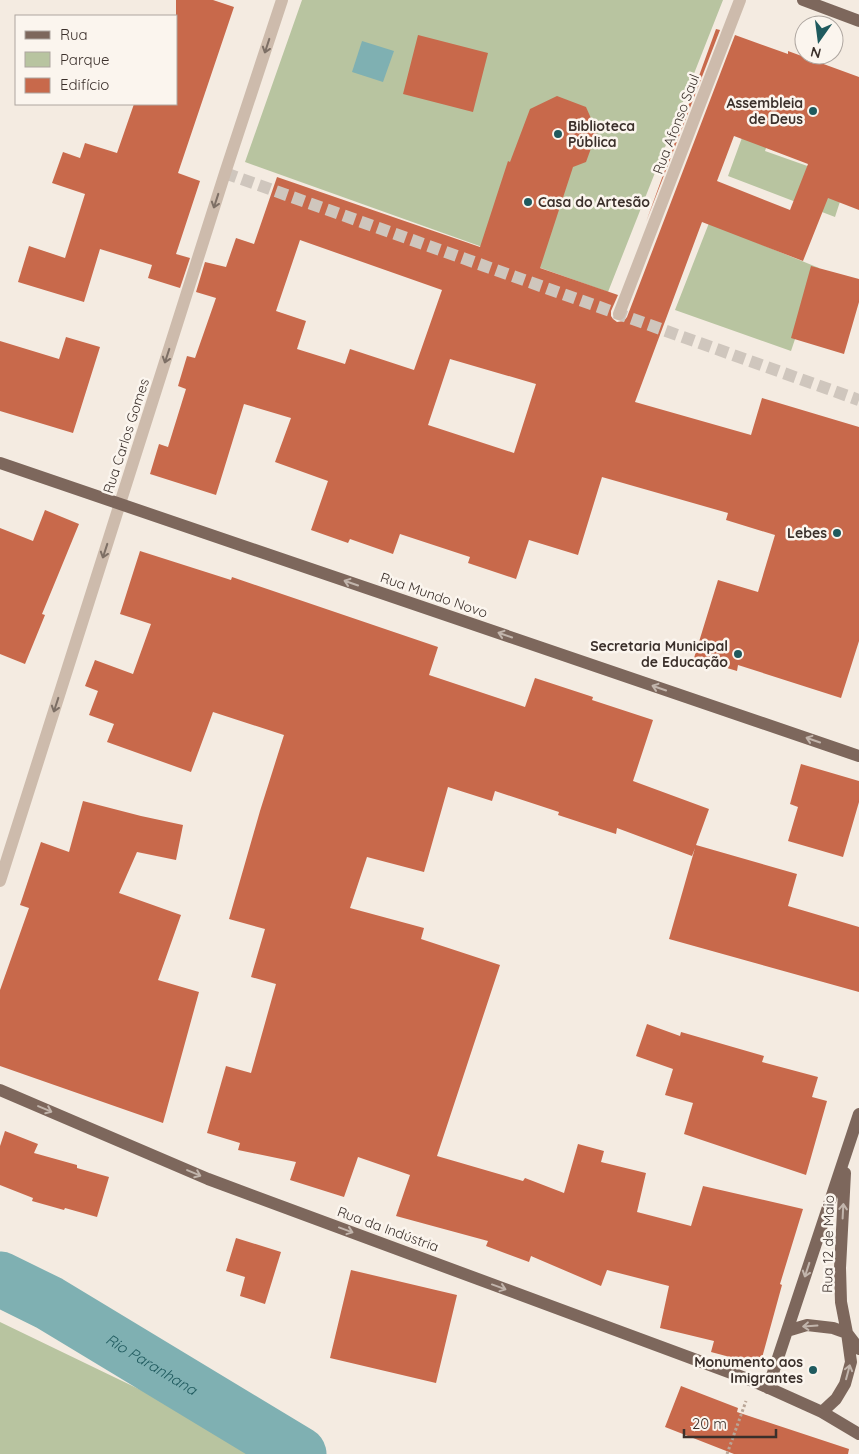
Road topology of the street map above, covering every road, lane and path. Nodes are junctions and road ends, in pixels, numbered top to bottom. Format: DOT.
graph roads {
  1 [pos="282,0"];
  2 [pos="740,0"];
  3 [pos="803,0"];
  4 [pos="833,5"];
  5 [pos="859,21"];
  6 [pos="619,314"];
  7 [pos="0,463"];
  8 [pos="120,504"];
  9 [pos="859,756"];
  10 [pos="0,881"];
  11 [pos="0,1090"];
  12 [pos="859,1114"];
  13 [pos="845,1158"];
  14 [pos="787,1330"];
  15 [pos="847,1333"];
  16 [pos="859,1349"];
  17 [pos="753,1381"];
  18 [pos="768,1388"];
  19 [pos="822,1412"];
  20 [pos="859,1434"];
  21 [pos="727,1454"];
  1 -- 8 [label="street, Rua Carlos Gomes, one-way"];
  2 -- 6 [label="street, Rua Afonso Saul"];
  3 -- 4 [label="main road"];
  4 -- 5 [label="main road"];
  7 -- 8 [label="main road, Rua Mundo Novo"];
  9 -- 8 [label="main road, Rua Mundo Novo, one-way"];
  8 -- 10 [label="street, Rua Carlos Gomes, one-way"];
  11 -- 17 [label="main road, Rua da Indústria, one-way"];
  12 -- 13 [label="main road, Rua 12 de Maio"];
  13 -- 14 [label="main road, Rua 12 de Maio, one-way"];
  15 -- 13 [label="main road, Rua 12 de Maio, one-way"];
  15 -- 14 [label="main road, one-way"];
  14 -- 18 [label="main road, Rua 12 de Maio"];
  15 -- 16 [label="main road"];
  19 -- 15 [label="main road, Rua 12 de Maio, one-way"];
  17 -- 18 [label="main road, Rua da Indústria"];
  17 -- 21 [label="path"];
  18 -- 19 [label="main road"];
  19 -- 20 [label="main road"];
}
